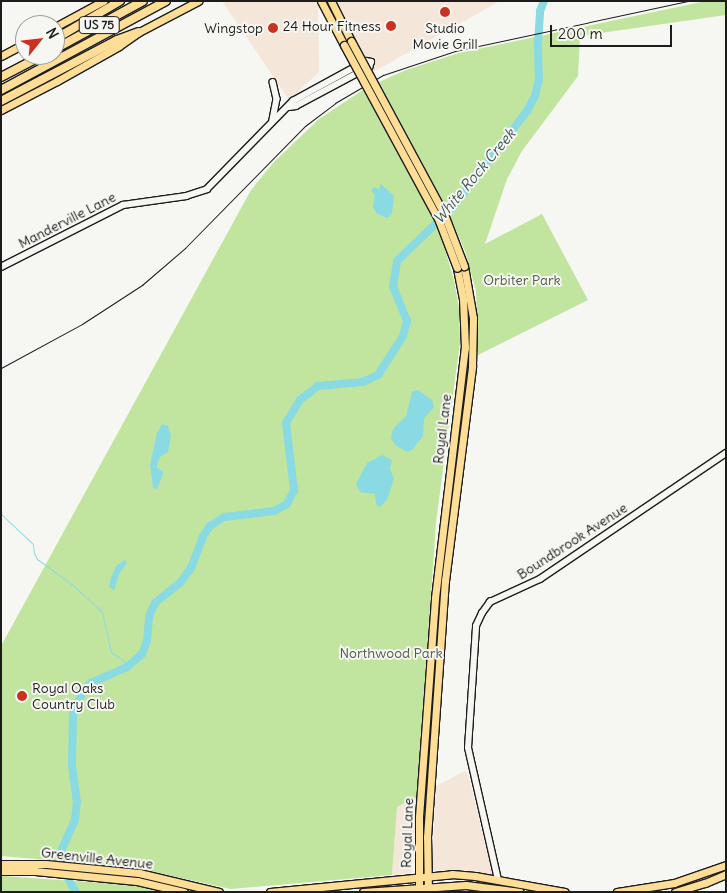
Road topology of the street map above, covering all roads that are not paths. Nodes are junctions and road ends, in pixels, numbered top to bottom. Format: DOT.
graph roads {
  1 [pos="103,1"];
  2 [pos="120,1"];
  3 [pos="143,1"];
  4 [pos="166,1"];
  5 [pos="198,1"];
  6 [pos="321,1"];
  7 [pos="331,1"];
  8 [pos="65,22"];
  9 [pos="139,32"];
  10 [pos="65,33"];
  11 [pos="65,43"];
  12 [pos="347,43"];
  13 [pos="15,48"];
  14 [pos="1,56"];
  15 [pos="23,65"];
  16 [pos="1,77"];
  17 [pos="273,82"];
  18 [pos="1,90"];
  19 [pos="1,101"];
  20 [pos="289,107"];
  21 [pos="1,110"];
  22 [pos="272,122"];
  23 [pos="461,267"];
  24 [pos="1,268"];
  25 [pos="465,329"];
  26 [pos="474,329"];
  27 [pos="726,453"];
  28 [pos="1,864"];
  29 [pos="726,865"];
  30 [pos="1,871"];
  31 [pos="726,874"];
  32 [pos="418,877"];
  33 [pos="427,877"];
  34 [pos="498,880"];
  35 [pos="334,889"];
  36 [pos="419,889"];
  37 [pos="428,889"];
  38 [pos="641,890"];
  39 [pos="557,891"];
  40 [pos="184,892"];
  41 [pos="218,892"];
  42 [pos="270,892"];
  43 [pos="363,892"];
  44 [pos="520,892"];
  45 [pos="565,892"];
  46 [pos="617,892"];
  47 [pos="675,892"];
  1 -- 8 [label="main road"];
  2 -- 10 [label="highway"];
  3 -- 11 [label="highway, US 75"];
  4 -- 18 [label="highway, US 75"];
  5 -- 9 [label="main road"];
  6 -- 12 [label="main road, Royal Lane"];
  7 -- 12 [label="main road, Royal Lane"];
  9 -- 19 [label="highway"];
  9 -- 21 [label="main road"];
  12 -- 23 [label="main road, Royal Lane, bridge"];
  13 -- 14 [label="main road"];
  15 -- 16 [label="highway"];
  17 -- 22 [label="street"];
  20 -- 20 [label="street, Manderville Lane"];
  20 -- 22 [label="street, Manderville Lane"];
  22 -- 24 [label="street, Manderville Lane"];
  23 -- 25 [label="main road, Royal Lane"];
  23 -- 26 [label="main road, Royal Lane"];
  25 -- 26 [label="main road"];
  25 -- 32 [label="main road, Royal Lane"];
  26 -- 33 [label="main road, Royal Lane"];
  27 -- 34 [label="street, Boundbrook Avenue"];
  28 -- 41 [label="main road, Greenville Avenue"];
  29 -- 38 [label="main road"];
  30 -- 40 [label="main road, Greenville Avenue"];
  31 -- 47 [label="main road"];
  32 -- 33 [label="main road"];
  32 -- 35 [label="main road"];
  32 -- 36 [label="main road, Royal Lane"];
  33 -- 34 [label="main road"];
  33 -- 37 [label="main road, Royal Lane"];
  34 -- 39 [label="main road"];
  35 -- 42 [label="main road"];
  36 -- 37 [label="main road"];
  36 -- 43 [label="main road"];
  37 -- 44 [label="main road"];
  38 -- 46 [label="main road"];
  39 -- 45 [label="main road"];
}
